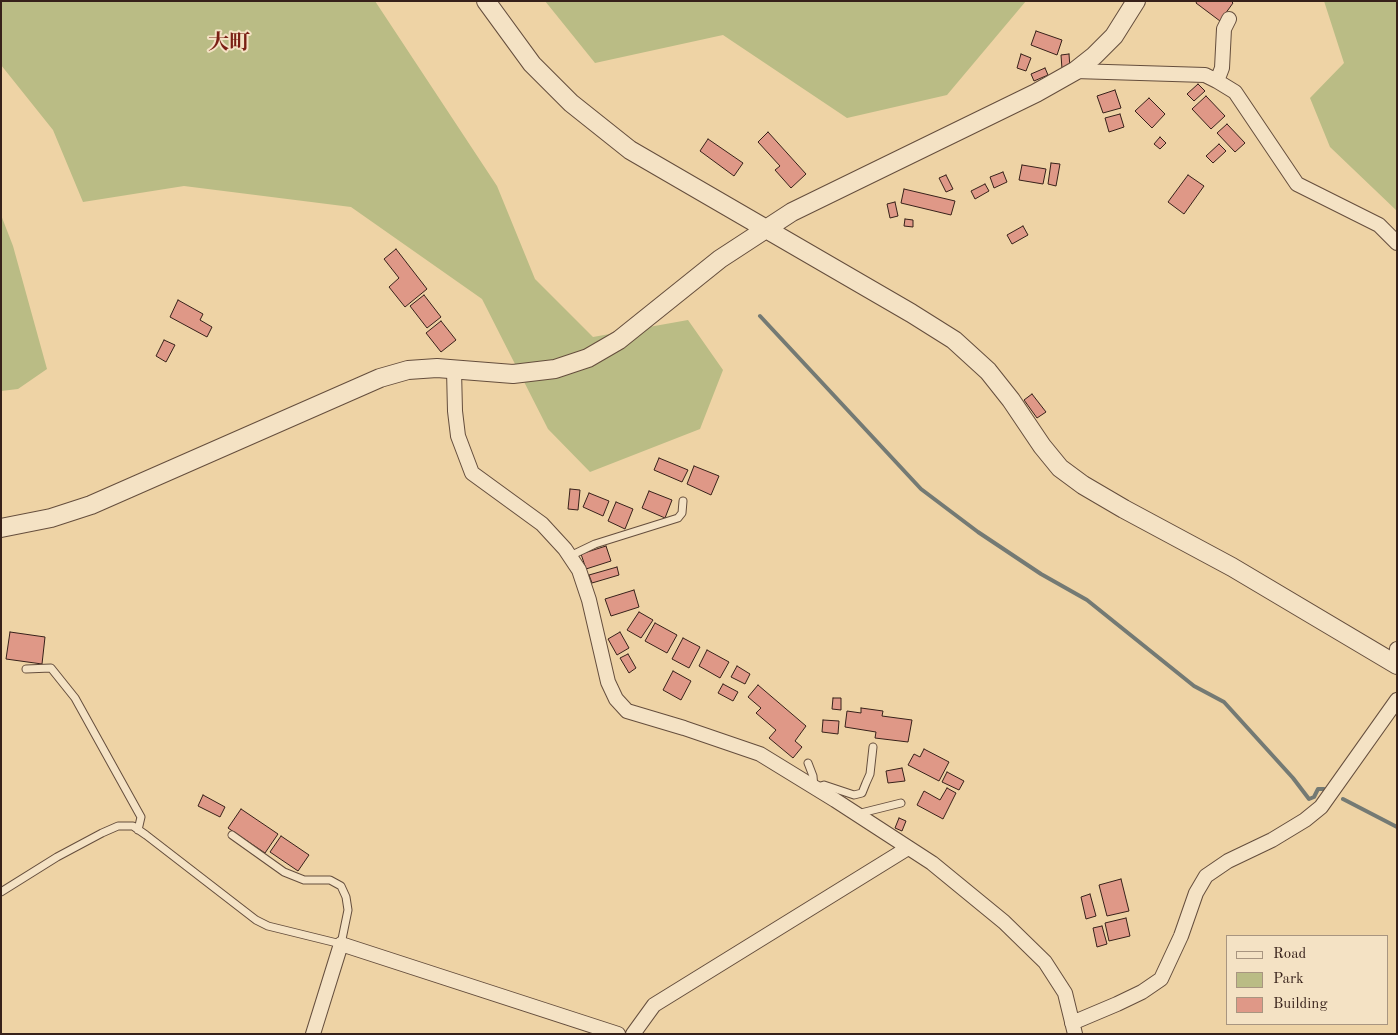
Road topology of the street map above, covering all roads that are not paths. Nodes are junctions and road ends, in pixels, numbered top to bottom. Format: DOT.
graph roads {
  1 [pos="486,1"];
  2 [pos="1136,1"];
  3 [pos="1229,19"];
  4 [pos="1075,71"];
  5 [pos="1218,80"];
  6 [pos="766,229"];
  7 [pos="1397,243"];
  8 [pos="454,370"];
  9 [pos="683,501"];
  10 [pos="1,528"];
  11 [pos="570,556"];
  12 [pos="1396,659"];
  13 [pos="26,669"];
  14 [pos="1397,700"];
  15 [pos="873,747"];
  16 [pos="808,763"];
  17 [pos="814,788"];
  18 [pos="902,803"];
  19 [pos="857,814"];
  20 [pos="138,830"];
  21 [pos="232,834"];
  22 [pos="908,848"];
  23 [pos="1,892"];
  24 [pos="341,944"];
  25 [pos="1074,1031"];
  26 [pos="313,1034"];
  27 [pos="618,1034"];
  28 [pos="633,1034"];
  1 -- 6 [label="street"];
  2 -- 4 [label="street"];
  3 -- 5 [label="street"];
  4 -- 5 [label="street"];
  4 -- 6 [label="street"];
  5 -- 7 [label="street"];
  6 -- 8 [label="street"];
  6 -- 12 [label="street"];
  8 -- 10 [label="street"];
  8 -- 11 [label="street"];
  9 -- 11 [label="lane"];
  11 -- 17 [label="street"];
  13 -- 20 [label="lane"];
  14 -- 25 [label="street"];
  15 -- 17 [label="lane"];
  16 -- 17 [label="lane"];
  17 -- 19 [label="street"];
  18 -- 19 [label="lane"];
  19 -- 22 [label="street"];
  20 -- 23 [label="lane"];
  20 -- 24 [label="lane"];
  21 -- 24 [label="lane"];
  22 -- 25 [label="street"];
  22 -- 28 [label="street"];
  24 -- 26 [label="street"];
  24 -- 27 [label="street"];
}
